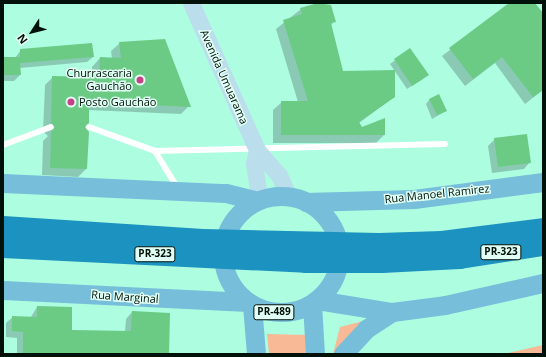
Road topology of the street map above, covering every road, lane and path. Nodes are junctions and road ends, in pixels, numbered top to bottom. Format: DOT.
graph roads {
  1 [pos="191,3"];
  2 [pos="89,126"];
  3 [pos="51,127"];
  4 [pos="445,144"];
  5 [pos="3,145"];
  6 [pos="256,148"];
  7 [pos="155,151"];
  8 [pos="543,182"];
  9 [pos="3,183"];
  10 [pos="179,191"];
  11 [pos="298,199"];
  12 [pos="258,200"];
  13 [pos="3,227"];
  14 [pos="543,229"];
  15 [pos="543,245"];
  16 [pos="3,247"];
  17 [pos="543,283"];
  18 [pos="3,290"];
  19 [pos="315,302"];
  20 [pos="250,304"];
  21 [pos="392,312"];
  22 [pos="256,354"];
  23 [pos="315,354"];
  24 [pos="343,354"];
  1 -- 6 [label="street, Avenida Umuarama"];
  2 -- 7 [label="lane"];
  3 -- 5 [label="lane"];
  4 -- 6 [label="lane"];
  6 -- 7 [label="lane"];
  6 -- 11 [label="street, Avenida Umuarama"];
  6 -- 12 [label="street"];
  7 -- 10 [label="lane"];
  8 -- 11 [label="main road, Rua Manoel Ramirez"];
  9 -- 10 [label="main road"];
  10 -- 12 [label="main road"];
  11 -- 12 [label="main road, PR-489"];
  11 -- 19 [label="main road"];
  12 -- 20 [label="main road, PR-489"];
  13 -- 14 [label="highway, PR-323"];
  15 -- 16 [label="highway, PR-323"];
  17 -- 21 [label="main road"];
  18 -- 20 [label="main road, Rua Marginal"];
  19 -- 20 [label="main road, PR-489"];
  19 -- 21 [label="main road"];
  19 -- 23 [label="main road"];
  20 -- 22 [label="main road, PR-489"];
  21 -- 24 [label="main road"];
}
